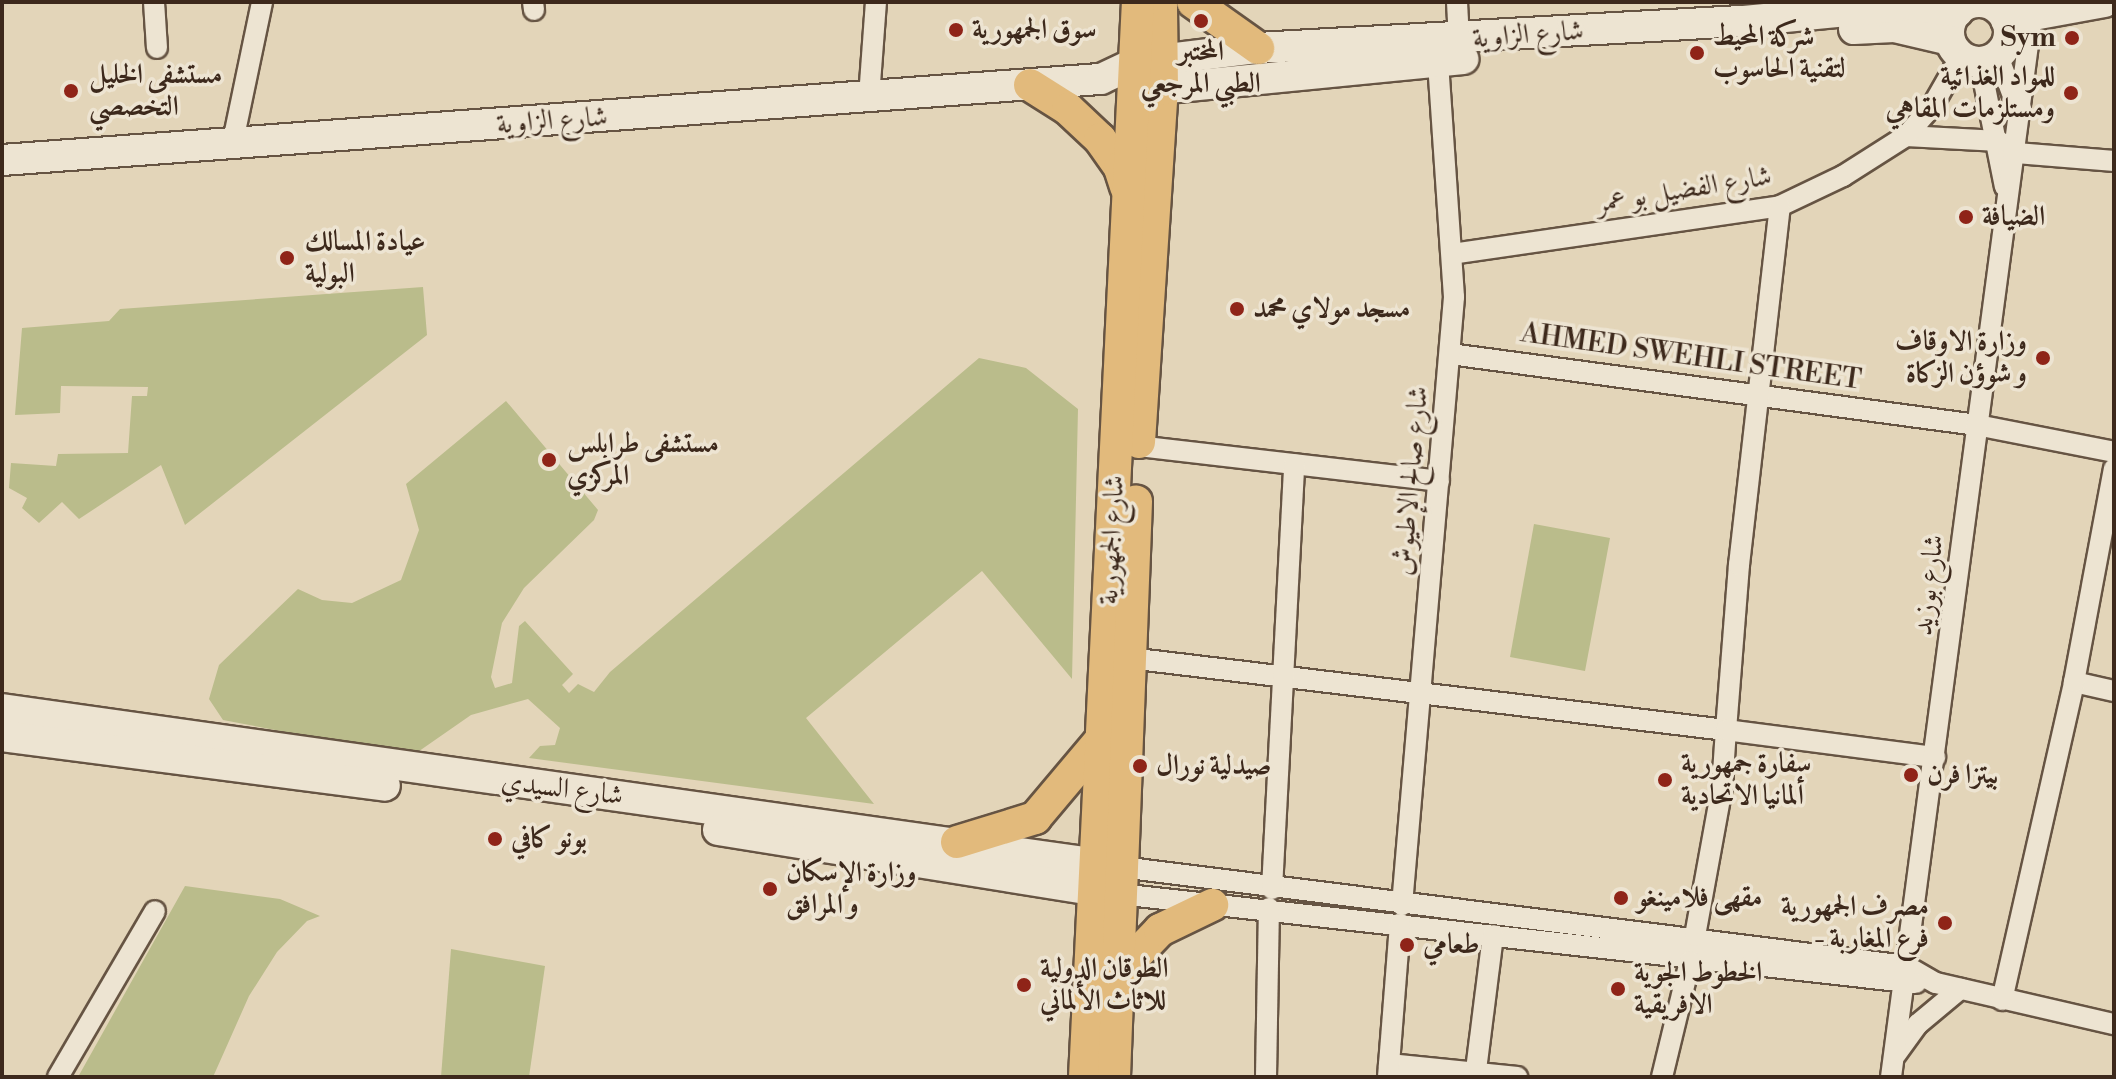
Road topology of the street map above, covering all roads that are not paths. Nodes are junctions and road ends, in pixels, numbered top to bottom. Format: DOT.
graph roads {
  1 [pos="154,2"];
  2 [pos="262,2"];
  3 [pos="876,2"];
  4 [pos="1138,2"];
  5 [pos="1161,2"];
  6 [pos="1193,2"];
  7 [pos="1457,2"];
  8 [pos="2104,2"];
  9 [pos="2016,9"];
  10 [pos="1968,33"];
  11 [pos="1459,40"];
  12 [pos="157,48"];
  13 [pos="1258,48"];
  14 [pos="1438,61"];
  15 [pos="1148,75"];
  16 [pos="1030,85"];
  17 [pos="869,97"];
  18 [pos="2022,118"];
  19 [pos="1906,136"];
  20 [pos="1999,141"];
  21 [pos="232,146"];
  22 [pos="2017,153"];
  23 [pos="2,160"];
  24 [pos="2114,161"];
  25 [pos="1127,203"];
  26 [pos="1780,206"];
  27 [pos="2007,210"];
  28 [pos="1452,254"];
  29 [pos="1450,354"];
  30 [pos="1759,393"];
  31 [pos="1977,425"];
  32 [pos="1138,446"];
  33 [pos="2114,452"];
  34 [pos="1294,465"];
  35 [pos="2114,469"];
  36 [pos="1439,481"];
  37 [pos="2107,548"];
  38 [pos="1129,658"];
  39 [pos="1283,676"];
  40 [pos="2074,682"];
  41 [pos="2114,691"];
  42 [pos="1421,693"];
  43 [pos="2,709"];
  44 [pos="1726,730"];
  45 [pos="2,736"];
  46 [pos="1099,742"];
  47 [pos="1935,757"];
  48 [pos="957,842"];
  49 [pos="1107,879"];
  50 [pos="1271,899"];
  51 [pos="1212,905"];
  52 [pos="155,911"];
  53 [pos="1401,914"];
  54 [pos="1493,935"];
  55 [pos="1695,936"];
  56 [pos="1690,961"];
  57 [pos="1904,975"];
  58 [pos="1115,977"];
  59 [pos="1960,989"];
  60 [pos="2002,1000"];
  61 [pos="2114,1024"];
  62 [pos="1892,1068"];
  63 [pos="1389,1070"];
  64 [pos="1466,1072"];
  65 [pos="58,1077"];
  66 [pos="1085,1077"];
  67 [pos="1114,1077"];
  68 [pos="1266,1077"];
  69 [pos="1517,1077"];
  70 [pos="1662,1077"];
  1 -- 12 [label="street"];
  2 -- 21 [label="street"];
  3 -- 17 [label="street"];
  4 -- 15 [label="main road, شارع الجمهورية"];
  5 -- 15 [label="main road, شارع الجمهورية"];
  6 -- 13 [label="main road"];
  7 -- 11 [label="street"];
  8 -- 9 [label="main road"];
  9 -- 10 [label="main road"];
  9 -- 10 [label="main road"];
  9 -- 18 [label="street"];
  10 -- 11 [label="main road, شارع الزاوية"];
  10 -- 14 [label="main road, شارع الزاوية"];
  10 -- 18 [label="street"];
  10 -- 19 [label="street, شارع الفضيل بو عمر"];
  10 -- 20 [label="street"];
  11 -- 13 [label="main road, شارع الزاوية"];
  13 -- 15 [label="main road, شارع الزاوية"];
  14 -- 15 [label="main road, شارع الزاوية"];
  14 -- 28 [label="street, شارع صالح الإطيوش"];
  15 -- 16 [label="main road, شارع الزاوية"];
  15 -- 25 [label="main road, شارع الجمهورية"];
  15 -- 32 [label="main road, شارع الجمهورية"];
  16 -- 17 [label="main road, شارع الزاوية"];
  16 -- 25 [label="main road"];
  17 -- 21 [label="main road, شارع الزاوية"];
  18 -- 22 [label="street"];
  19 -- 20 [label="street"];
  19 -- 26 [label="street, شارع الفضيل بو عمر"];
  20 -- 27 [label="street"];
  21 -- 23 [label="main road, شارع الزاوية"];
  22 -- 24 [label="street"];
  22 -- 27 [label="street"];
  25 -- 46 [label="main road, شارع الجمهورية"];
  26 -- 28 [label="street, شارع الفضيل بو عمر"];
  26 -- 30 [label="street"];
  27 -- 31 [label="street, شارع بوزيد"];
  28 -- 29 [label="street, شارع صالح الإطيوش"];
  29 -- 30 [label="street, AHMED SWEHLI STREET"];
  29 -- 36 [label="street, شارع صالح الإطيوش"];
  30 -- 31 [label="street, AHMED SWEHLI STREET"];
  30 -- 44 [label="street"];
  31 -- 33 [label="street, AHMED SWEHLI STREET"];
  31 -- 47 [label="street, شارع بوزيد"];
  32 -- 34 [label="street"];
  32 -- 38 [label="main road, شارع الجمهورية"];
  34 -- 36 [label="street"];
  34 -- 39 [label="street"];
  35 -- 37 [label="street"];
  36 -- 42 [label="street, شارع صالح الإطيوش"];
  37 -- 40 [label="street"];
  38 -- 39 [label="street"];
  38 -- 49 [label="main road, شارع الجمهورية"];
  39 -- 42 [label="street"];
  39 -- 50 [label="street"];
  40 -- 41 [label="street"];
  40 -- 60 [label="street"];
  42 -- 44 [label="street"];
  42 -- 53 [label="street, شارع صالح الإطيوش"];
  43 -- 48 [label="main road, شارع السيدي"];
  44 -- 47 [label="street"];
  44 -- 55 [label="street"];
  45 -- 49 [label="main road, شارع السيدي"];
  46 -- 48 [label="main road"];
  46 -- 49 [label="main road, شارع الجمهورية"];
  47 -- 57 [label="street, شارع بوزيد"];
  48 -- 49 [label="main road, شارع السيدي"];
  49 -- 50 [label="street"];
  49 -- 51 [label="street"];
  49 -- 58 [label="main road, شارع الجمهورية"];
  49 -- 66 [label="main road, شارع الجمهورية"];
  50 -- 51 [label="street"];
  50 -- 53 [label="street"];
  50 -- 68 [label="street"];
  51 -- 58 [label="main road"];
  52 -- 65 [label="street"];
  53 -- 54 [label="street"];
  53 -- 55 [label="street"];
  53 -- 63 [label="street, شارع صالح الإطيوش"];
  54 -- 56 [label="street"];
  54 -- 64 [label="street"];
  55 -- 57 [label="street"];
  56 -- 57 [label="street"];
  56 -- 70 [label="street"];
  57 -- 59 [label="street"];
  57 -- 62 [label="street, شارع بوزيد"];
  58 -- 67 [label="main road, شارع الجمهورية"];
  59 -- 60 [label="street"];
  59 -- 62 [label="street"];
  60 -- 61 [label="street"];
  63 -- 64 [label="street"];
  64 -- 69 [label="street"];
}
